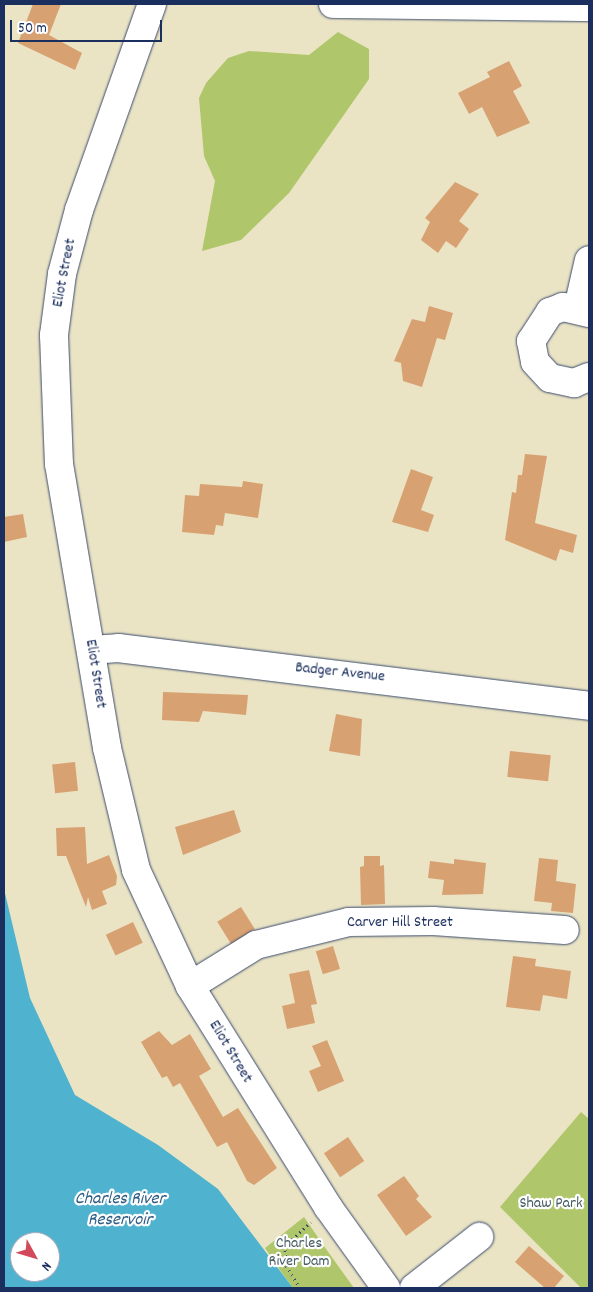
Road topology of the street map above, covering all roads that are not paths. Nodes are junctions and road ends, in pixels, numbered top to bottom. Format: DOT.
graph roads {
  1 [pos="152,4"];
  2 [pos="333,4"];
  3 [pos="589,7"];
  4 [pos="589,260"];
  5 [pos="584,310"];
  6 [pos="589,376"];
  7 [pos="91,650"];
  8 [pos="589,706"];
  9 [pos="565,930"];
  10 [pos="190,986"];
  11 [pos="479,1237"];
  12 [pos="386,1288"];
  13 [pos="414,1288"];
  1 -- 7 [label="main road, Eliot Street"];
  2 -- 3 [label="main road"];
  4 -- 5 [label="main road"];
  5 -- 6 [label="main road"];
  7 -- 8 [label="main road, Badger Avenue"];
  7 -- 10 [label="main road, Eliot Street"];
  9 -- 10 [label="main road, Carver Hill Street"];
  10 -- 12 [label="main road, Eliot Street"];
  11 -- 13 [label="main road"];
}
